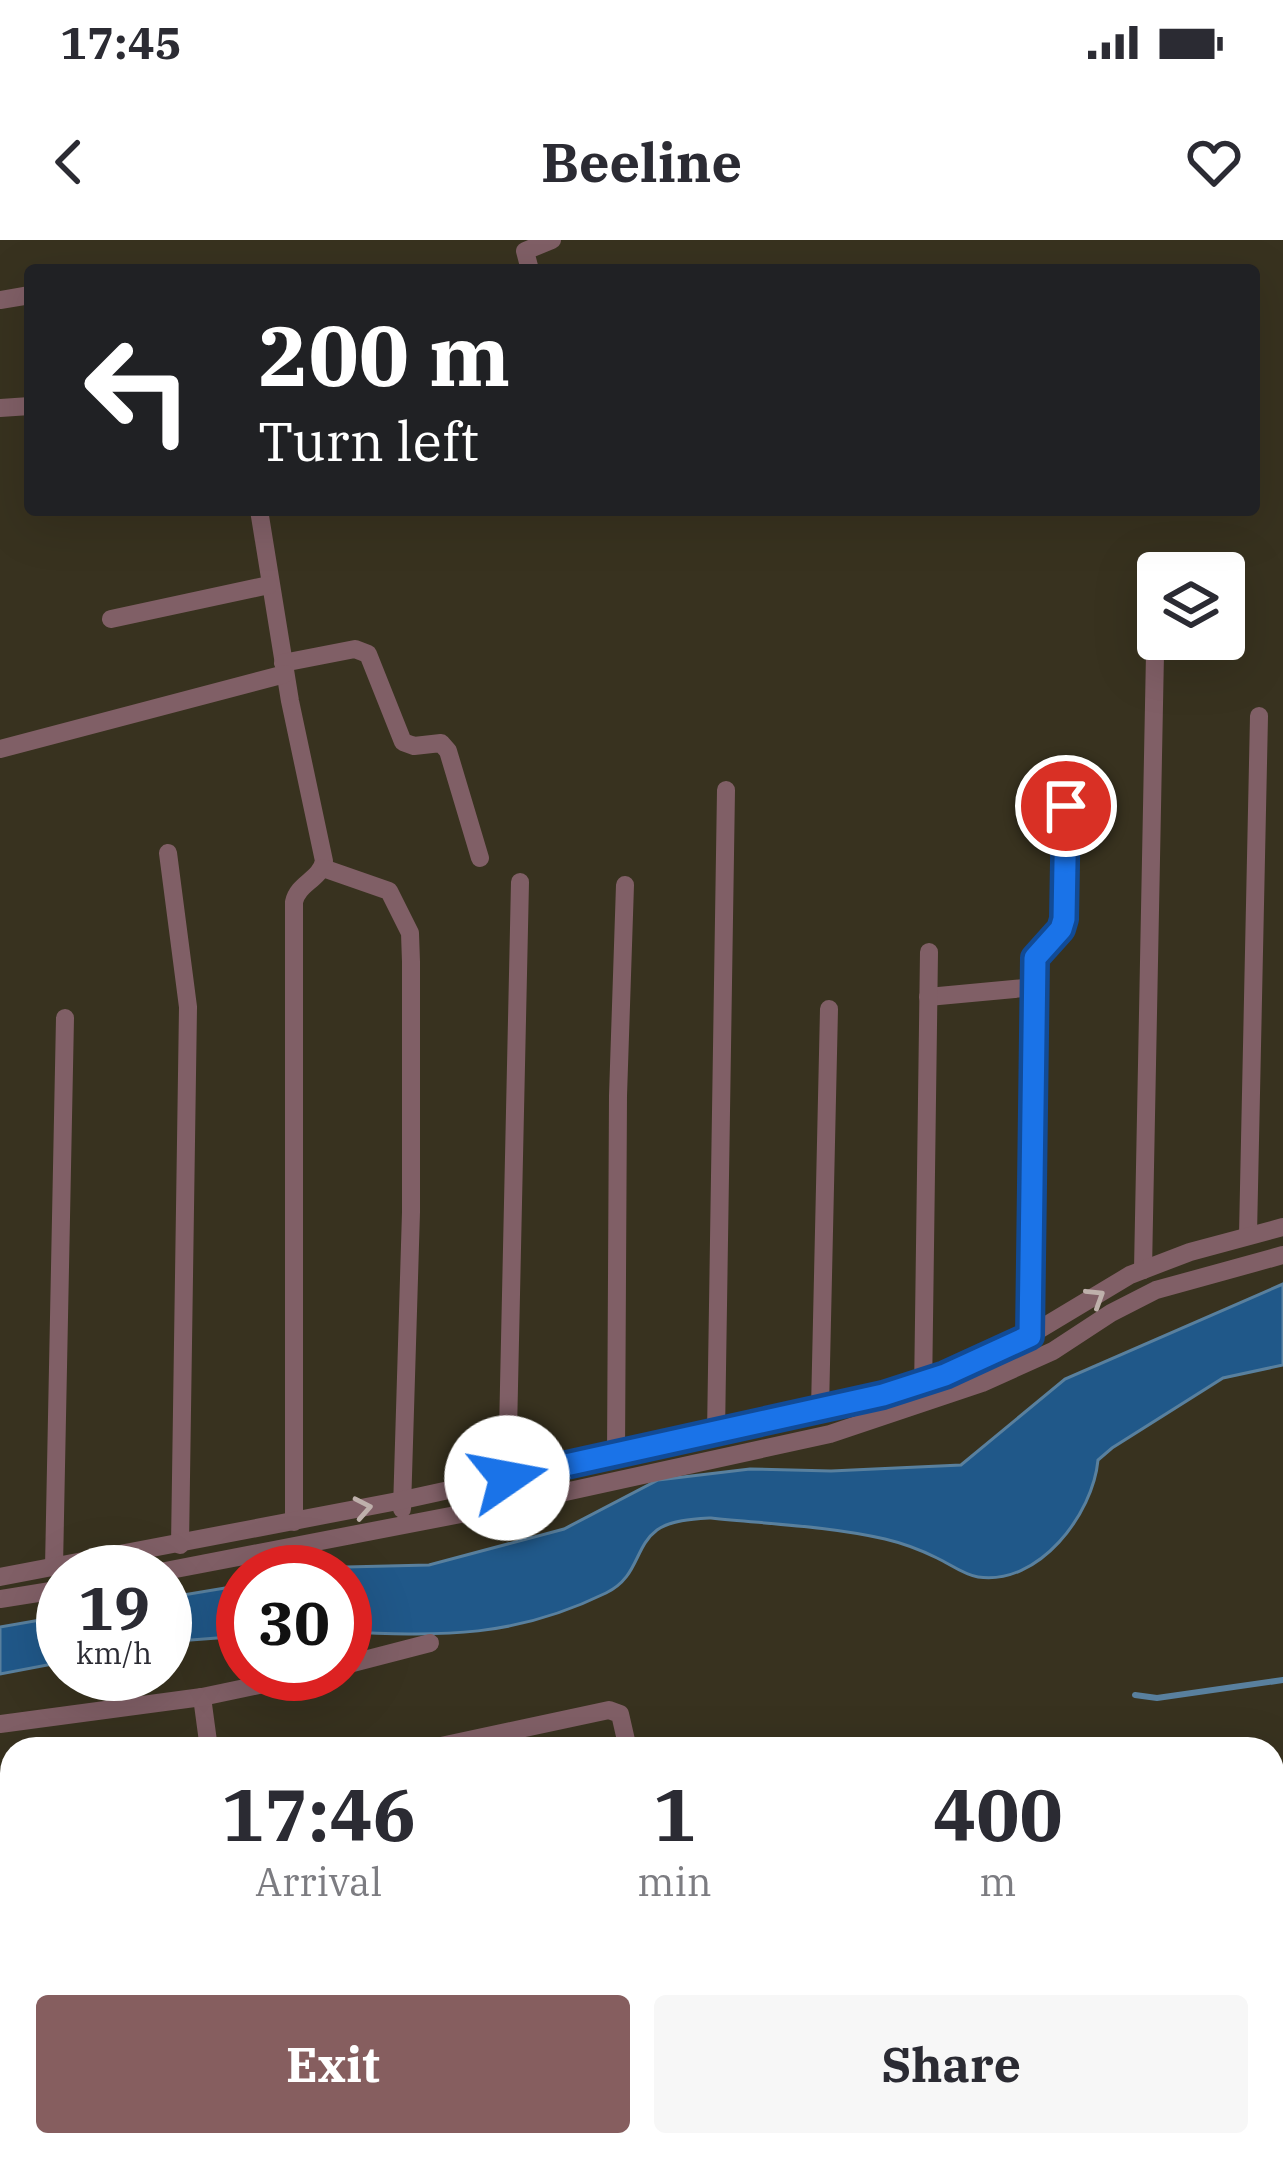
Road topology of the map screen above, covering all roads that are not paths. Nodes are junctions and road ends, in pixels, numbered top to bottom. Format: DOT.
graph roads {
  1 [pos="552,240"];
  2 [pos="528,264"];
  3 [pos="260,516"];
  4 [pos="269,585"];
  5 [pos="111,619"];
  6 [pos="1155,660"];
  7 [pos="285,669"];
  8 [pos="1259,716"];
  9 [pos="0,749"];
  10 [pos="1066,769"];
  11 [pos="725,790"];
  12 [pos="168,853"];
  13 [pos="480,858"];
  14 [pos="323,868"];
  15 [pos="520,882"];
  16 [pos="625,885"];
  17 [pos="929,952"];
  18 [pos="1035,987"];
  19 [pos="928,997"];
  20 [pos="829,1009"];
  21 [pos="65,1018"];
  22 [pos="1283,1227"];
  23 [pos="1248,1235"];
  24 [pos="1283,1255"];
  25 [pos="1143,1270"];
  26 [pos="1030,1336"];
  27 [pos="1030,1361"];
  28 [pos="922,1382"];
  29 [pos="923,1405"];
  30 [pos="820,1409"];
  31 [pos="716,1434"];
  32 [pos="616,1456"];
  33 [pos="507,1478"];
  34 [pos="403,1500"];
  35 [pos="294,1522"];
  36 [pos="401,1526"];
  37 [pos="180,1544"];
  38 [pos="55,1545"];
  39 [pos="175,1545"];
  40 [pos="192,1566"];
  41 [pos="36,1570"];
  42 [pos="0,1577"];
  43 [pos="36,1593"];
  44 [pos="0,1599"];
  45 [pos="430,1643"];
  46 [pos="372,1658"];
  47 [pos="216,1694"];
  48 [pos="202,1697"];
  49 [pos="0,1724"];
  50 [pos="207,1737"];
  51 [pos="482,1737"];
  52 [pos="626,1737"];
  1 -- 2 [label="street"];
  3 -- 4 [label="street"];
  4 -- 5 [label="street"];
  4 -- 7 [label="street"];
  6 -- 25 [label="street"];
  7 -- 9 [label="street"];
  7 -- 13 [label="street"];
  7 -- 14 [label="street"];
  8 -- 23 [label="street"];
  10 -- 18 [label="street"];
  11 -- 31 [label="street"];
  12 -- 37 [label="street"];
  14 -- 34 [label="street"];
  14 -- 35 [label="street"];
  15 -- 33 [label="street"];
  16 -- 32 [label="street"];
  17 -- 19 [label="street"];
  18 -- 19 [label="street"];
  18 -- 26 [label="street"];
  19 -- 28 [label="street"];
  20 -- 30 [label="street"];
  21 -- 38 [label="street"];
  22 -- 23 [label="street"];
  23 -- 25 [label="street"];
  24 -- 27 [label="street"];
  26 -- 25 [label="street, one-way"];
  26 -- 27 [label="street"];
  26 -- 28 [label="street"];
  27 -- 29 [label="street"];
  28 -- 29 [label="street"];
  28 -- 30 [label="street"];
  29 -- 36 [label="street"];
  30 -- 31 [label="street"];
  31 -- 32 [label="street"];
  32 -- 33 [label="street"];
  33 -- 34 [label="street"];
  35 -- 34 [label="street, one-way"];
  34 -- 36 [label="street"];
  35 -- 37 [label="street"];
  36 -- 40 [label="street"];
  37 -- 39 [label="street"];
  41 -- 42 [label="street"];
  43 -- 44 [label="street"];
  45 -- 46 [label="street"];
  47 -- 48 [label="street"];
  48 -- 49 [label="street"];
  48 -- 50 [label="street"];
  51 -- 52 [label="street"];
}
